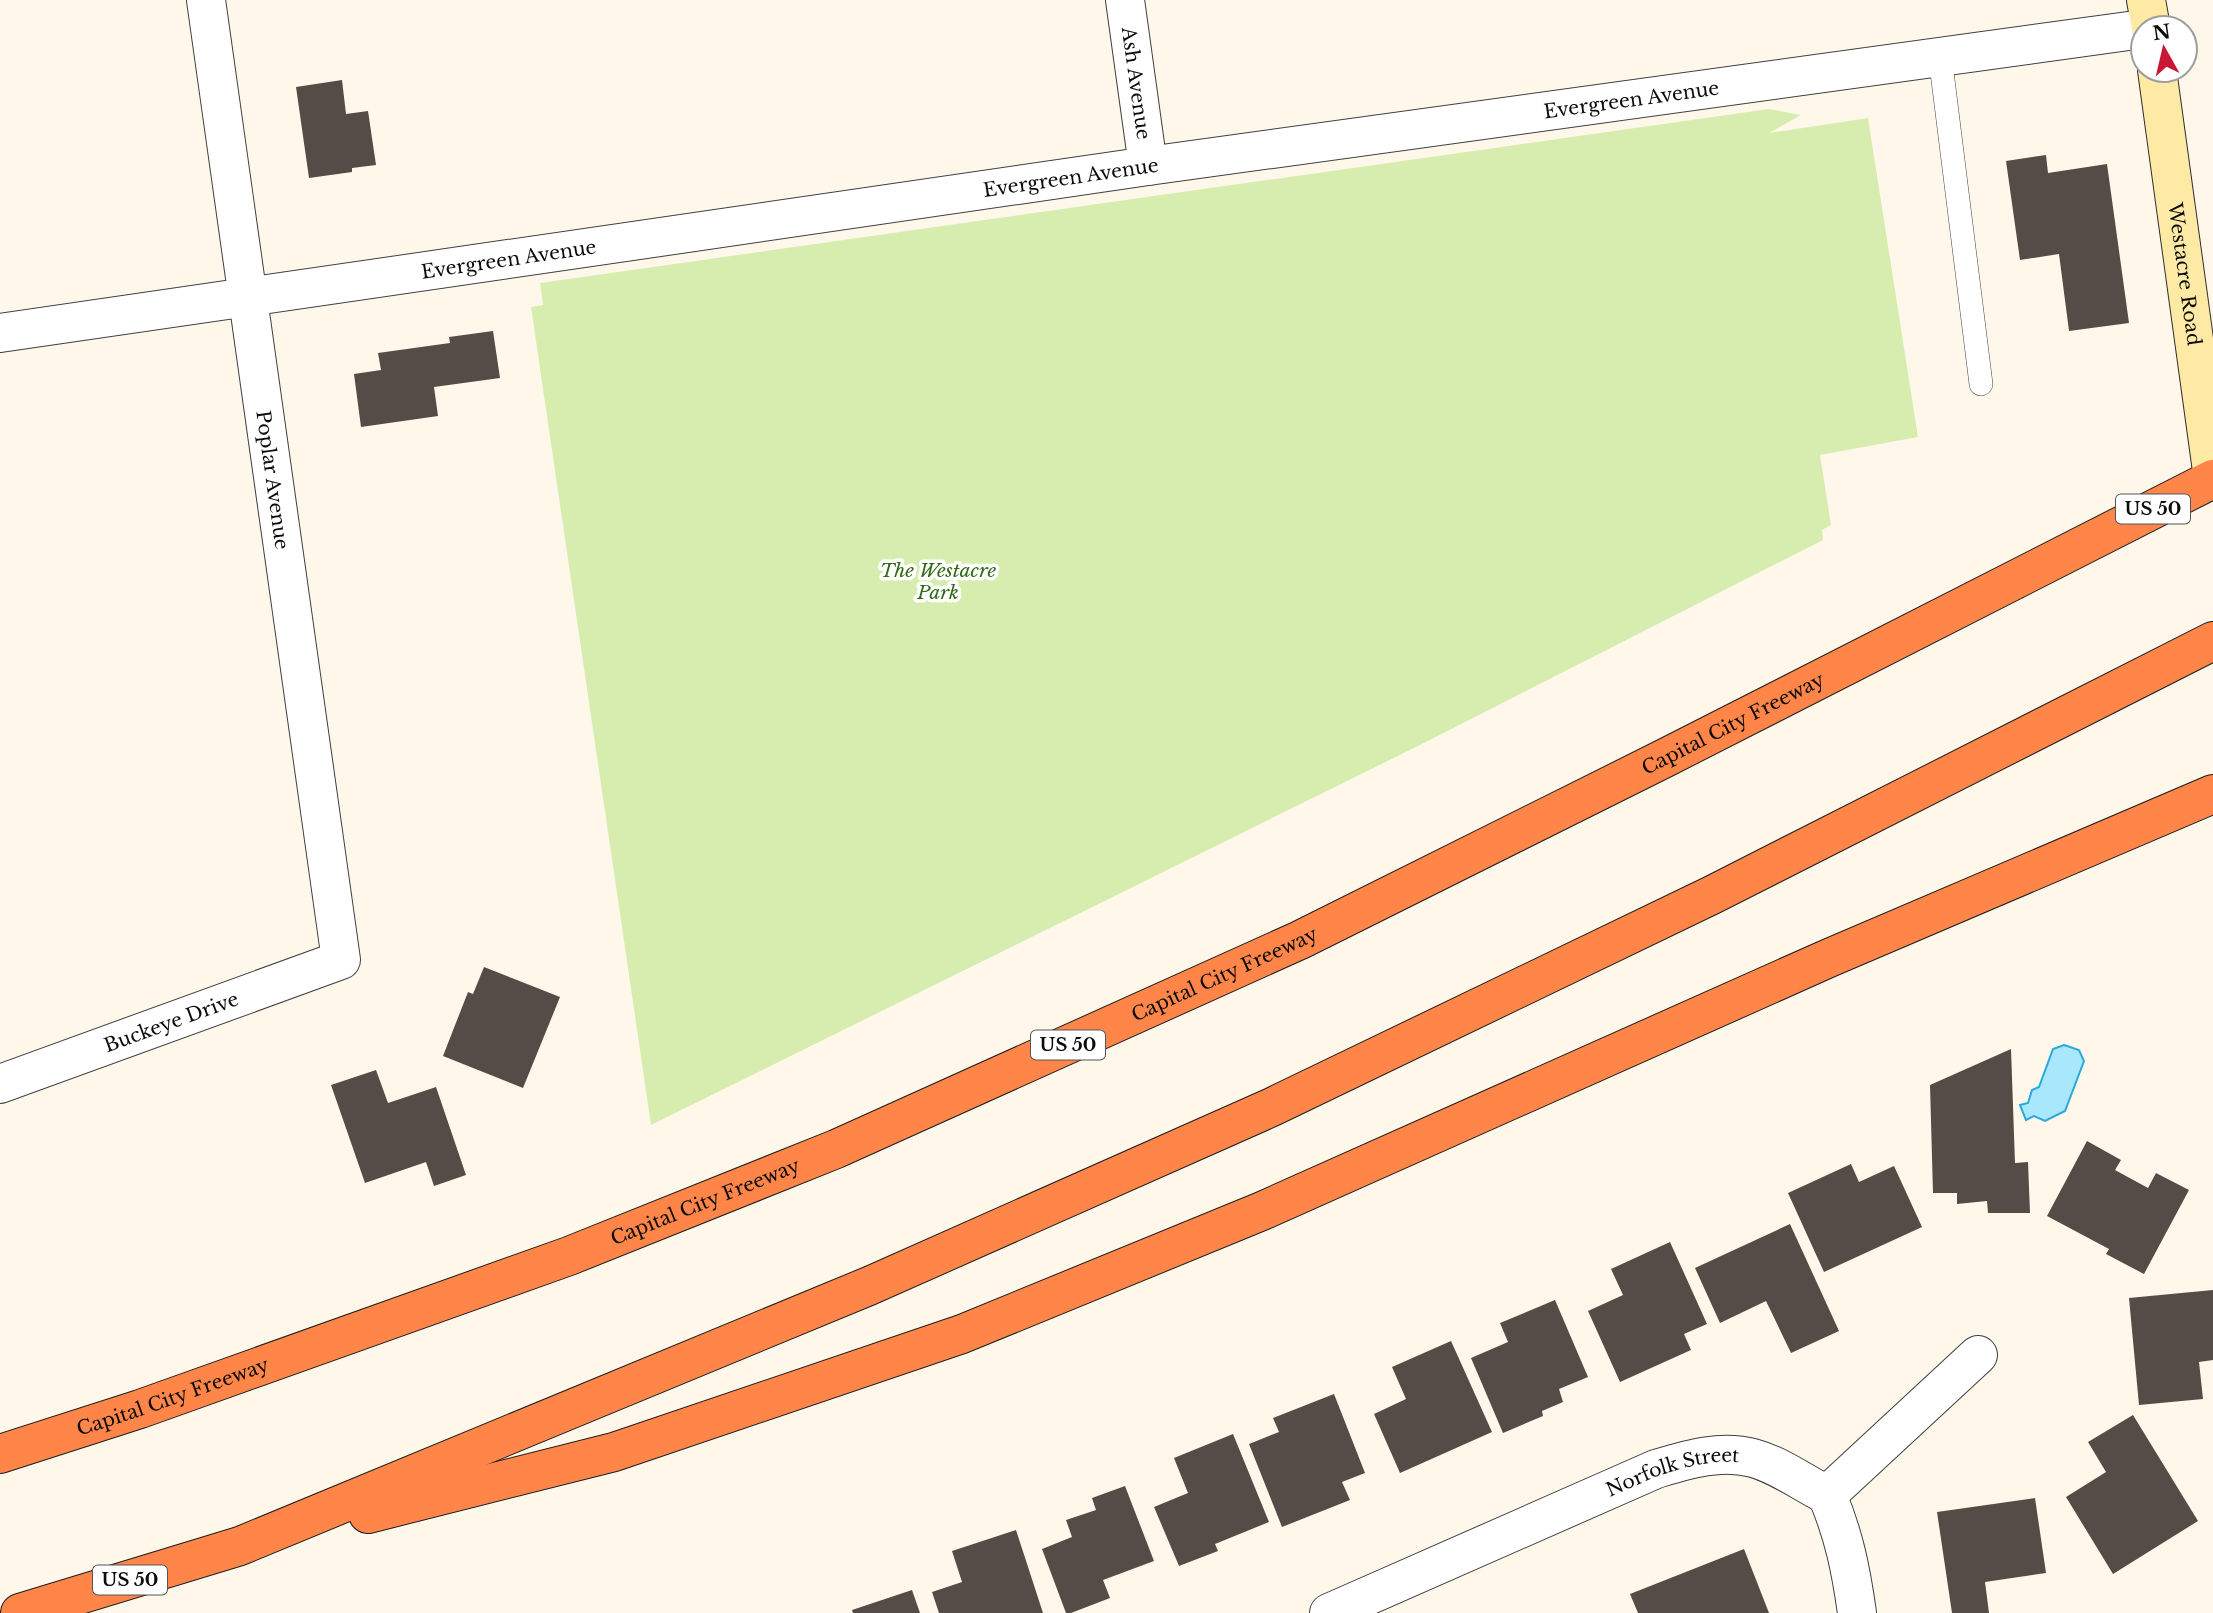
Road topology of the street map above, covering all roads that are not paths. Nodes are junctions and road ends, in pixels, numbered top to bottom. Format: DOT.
graph roads {
  1 [pos="206,0"];
  2 [pos="1125,0"];
  3 [pos="2129,31"];
  4 [pos="1940,56"];
  5 [pos="2159,84"];
  6 [pos="1148,166"];
  7 [pos="247,297"];
  8 [pos="0,334"];
  9 [pos="1981,384"];
  10 [pos="2213,478"];
  11 [pos="2213,641"];
  12 [pos="2213,794"];
  13 [pos="341,960"];
  14 [pos="0,1084"];
  15 [pos="1978,1356"];
  16 [pos="0,1454"];
  17 [pos="1827,1495"];
  18 [pos="240,1546"];
  19 [pos="20,1613"];
  20 [pos="1329,1613"];
  21 [pos="1857,1613"];
  1 -- 7 [label="street, Poplar Avenue"];
  2 -- 6 [label="street, Ash Avenue"];
  3 -- 4 [label="street, Evergreen Avenue"];
  4 -- 6 [label="street, Evergreen Avenue"];
  4 -- 9 [label="lane"];
  5 -- 10 [label="street, Westacre Road"];
  6 -- 7 [label="street, Evergreen Avenue"];
  7 -- 8 [label="street, Evergreen Avenue"];
  7 -- 13 [label="street, Poplar Avenue"];
  10 -- 16 [label="highway, Capital City Freeway / US 50"];
  11 -- 18 [label="highway, US 50"];
  12 -- 18 [label="highway"];
  13 -- 14 [label="street, Buckeye Drive"];
  15 -- 17 [label="street"];
  17 -- 20 [label="street, Norfolk Street"];
  17 -- 21 [label="street"];
  18 -- 19 [label="highway, US 50"];
}
